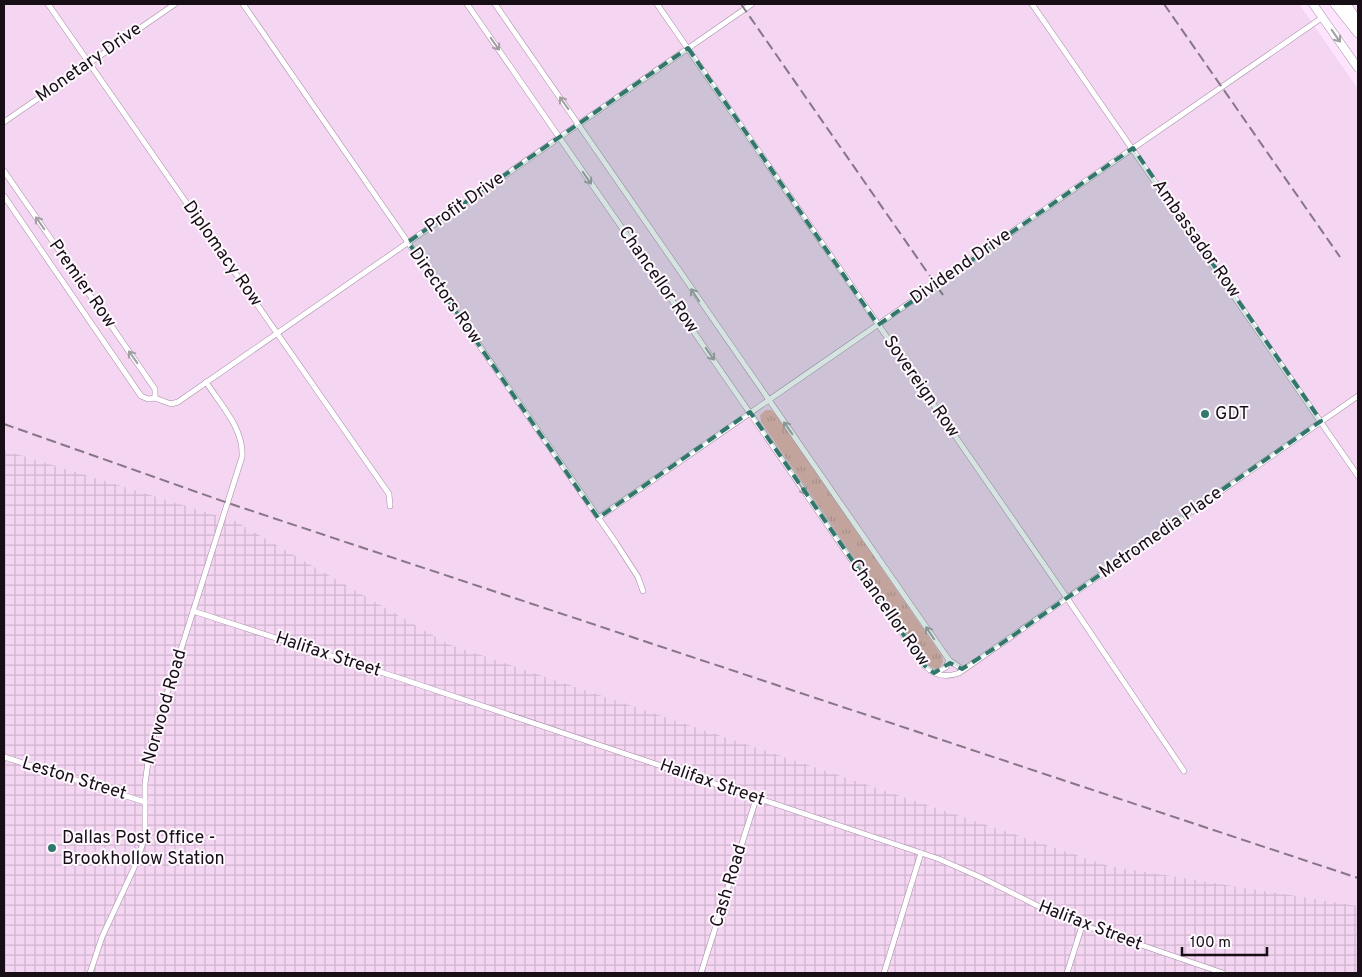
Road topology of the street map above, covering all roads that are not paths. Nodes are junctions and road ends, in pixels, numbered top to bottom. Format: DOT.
graph roads {
  1 [pos="48,4"];
  2 [pos="175,4"];
  3 [pos="243,4"];
  4 [pos="467,4"];
  5 [pos="495,4"];
  6 [pos="657,4"];
  7 [pos="752,4"];
  8 [pos="1032,4"];
  9 [pos="1313,4"];
  10 [pos="1335,4"];
  11 [pos="1346,4"];
  12 [pos="1323,17"];
  13 [pos="1358,22"];
  14 [pos="1358,33"];
  15 [pos="688,48"];
  16 [pos="89,63"];
  17 [pos="1358,68"];
  18 [pos="4,122"];
  19 [pos="579,124"];
  20 [pos="559,137"];
  21 [pos="1133,148"];
  22 [pos="4,170"];
  23 [pos="4,196"];
  24 [pos="408,242"];
  25 [pos="878,325"];
  26 [pos="276,333"];
  27 [pos="206,382"];
  28 [pos="1358,396"];
  29 [pos="155,398"];
  30 [pos="768,400"];
  31 [pos="178,402"];
  32 [pos="750,412"];
  33 [pos="1320,421"];
  34 [pos="1358,476"];
  35 [pos="390,506"];
  36 [pos="598,518"];
  37 [pos="644,591"];
  38 [pos="1067,598"];
  39 [pos="193,612"];
  40 [pos="949,660"];
  41 [pos="962,669"];
  42 [pos="934,673"];
  43 [pos="4,757"];
  44 [pos="1184,771"];
  45 [pos="756,798"];
  46 [pos="145,802"];
  47 [pos="921,853"];
  48 [pos="1082,926"];
  49 [pos="90,973"];
  50 [pos="701,973"];
  51 [pos="884,973"];
  52 [pos="1067,973"];
  53 [pos="1223,973"];
  1 -- 16 [label="street, Diplomacy Row"];
  2 -- 16 [label="street, Monetary Drive"];
  3 -- 24 [label="street, Directors Row"];
  4 -- 20 [label="street, Chancellor Row, one-way"];
  19 -- 5 [label="street, Chancellor Row, one-way"];
  6 -- 15 [label="street, Sovereign Row"];
  7 -- 15 [label="street, Profit Drive"];
  8 -- 21 [label="street, Ambassador Row"];
  9 -- 12 [label="main road"];
  10 -- 14 [label="highway"];
  11 -- 13 [label="highway"];
  12 -- 17 [label="main road, one-way"];
  12 -- 21 [label="street, Dividend Drive"];
  15 -- 19 [label="street, Profit Drive"];
  15 -- 25 [label="street, Sovereign Row"];
  16 -- 18 [label="street, Monetary Drive"];
  16 -- 26 [label="street, Diplomacy Row"];
  19 -- 20 [label="street, Profit Drive"];
  30 -- 19 [label="street, Chancellor Row, one-way"];
  20 -- 24 [label="street, Profit Drive"];
  20 -- 32 [label="street, Chancellor Row, one-way"];
  21 -- 25 [label="street, Dividend Drive"];
  21 -- 33 [label="street, Ambassador Row"];
  29 -- 22 [label="street, Premier Row, one-way"];
  23 -- 29 [label="street, Premier Row"];
  24 -- 26 [label="street, Profit Drive"];
  24 -- 36 [label="street, Directors Row"];
  25 -- 30 [label="street, Dividend Drive"];
  25 -- 38 [label="street, Sovereign Row"];
  26 -- 27 [label="street, Profit Drive"];
  26 -- 35 [label="street, Diplomacy Row"];
  27 -- 31 [label="street, Profit Drive"];
  27 -- 39 [label="street, Norwood Road"];
  28 -- 33 [label="street, Metromedia Place"];
  29 -- 31 [label="street, Premier Row"];
  30 -- 32 [label="street, Dividend Drive"];
  40 -- 30 [label="street, Chancellor Row, one-way"];
  32 -- 36 [label="street, Dividend Drive"];
  32 -- 42 [label="street, Chancellor Row, one-way"];
  33 -- 34 [label="street, Ambassador Row"];
  33 -- 38 [label="street, Metromedia Place"];
  36 -- 37 [label="street, Directors Row"];
  38 -- 41 [label="street, Metromedia Place"];
  38 -- 44 [label="street, Sovereign Row"];
  39 -- 45 [label="street, Halifax Street"];
  39 -- 46 [label="street, Norwood Road"];
  40 -- 41 [label="street, Chancellor Row"];
  40 -- 42 [label="street"];
  41 -- 42 [label="street, Chancellor Row"];
  43 -- 46 [label="street, Leston Street"];
  45 -- 47 [label="street, Halifax Street"];
  45 -- 50 [label="street, Cash Road"];
  46 -- 49 [label="street, Norwood Road"];
  47 -- 48 [label="street, Halifax Street"];
  47 -- 51 [label="street"];
  48 -- 52 [label="street"];
  48 -- 53 [label="street, Halifax Street"];
}
